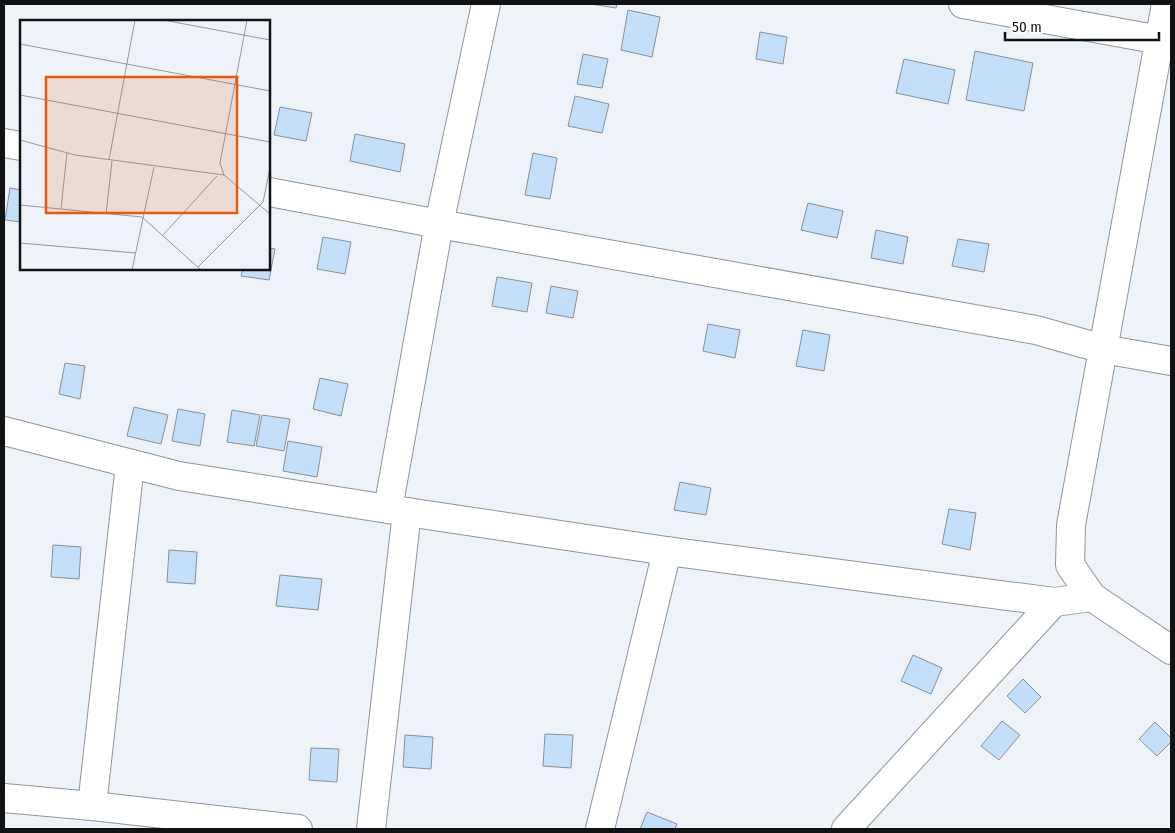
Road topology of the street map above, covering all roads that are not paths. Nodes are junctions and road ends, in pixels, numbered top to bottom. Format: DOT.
graph roads {
  1 [pos="486,4"];
  2 [pos="963,4"];
  3 [pos="1166,4"];
  4 [pos="1165,41"];
  5 [pos="4,143"];
  6 [pos="20,146"];
  7 [pos="270,192"];
  8 [pos="439,224"];
  9 [pos="1103,349"];
  10 [pos="1171,361"];
  11 [pos="4,431"];
  12 [pos="130,464"];
  13 [pos="398,511"];
  14 [pos="667,551"];
  15 [pos="1092,597"];
  16 [pos="1054,602"];
  17 [pos="1171,650"];
  18 [pos="4,798"];
  19 [pos="92,806"];
  20 [pos="298,829"];
  21 [pos="371,829"];
  22 [pos="600,829"];
  23 [pos="846,829"];
  1 -- 8 [label="street"];
  2 -- 4 [label="street"];
  3 -- 4 [label="street"];
  4 -- 9 [label="street"];
  5 -- 6 [label="street"];
  7 -- 8 [label="street"];
  8 -- 9 [label="street"];
  8 -- 13 [label="street"];
  9 -- 10 [label="street"];
  9 -- 15 [label="street"];
  11 -- 12 [label="street"];
  12 -- 13 [label="street"];
  12 -- 19 [label="street"];
  13 -- 14 [label="street"];
  13 -- 21 [label="street"];
  14 -- 16 [label="street"];
  14 -- 22 [label="street"];
  15 -- 16 [label="street"];
  15 -- 17 [label="street"];
  16 -- 23 [label="street"];
  18 -- 19 [label="street"];
  19 -- 20 [label="street"];
}
